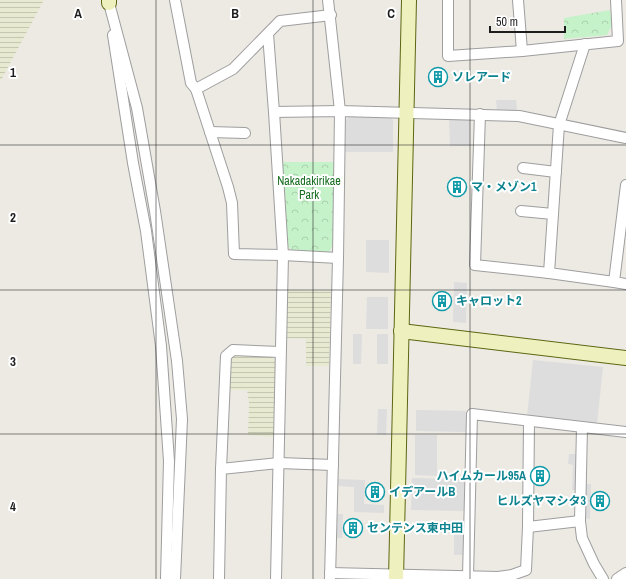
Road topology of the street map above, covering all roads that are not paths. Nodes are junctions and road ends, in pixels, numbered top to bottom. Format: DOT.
graph roads {
  1 [pos="175,0"];
  2 [pos="328,0"];
  3 [pos="409,0"];
  4 [pos="448,0"];
  5 [pos="518,0"];
  6 [pos="616,0"];
  7 [pos="109,2"];
  8 [pos="330,15"];
  9 [pos="268,34"];
  10 [pos="585,44"];
  11 [pos="522,51"];
  12 [pos="196,89"];
  13 [pos="340,111"];
  14 [pos="274,112"];
  15 [pos="407,112"];
  16 [pos="480,114"];
  17 [pos="559,125"];
  18 [pos="210,132"];
  19 [pos="245,133"];
  20 [pos="626,138"];
  21 [pos="523,168"];
  22 [pos="556,172"];
  23 [pos="626,184"];
  24 [pos="521,211"];
  25 [pos="553,214"];
  26 [pos="283,254"];
  27 [pos="338,258"];
  28 [pos="549,273"];
  29 [pos="614,282"];
  30 [pos="626,284"];
  31 [pos="401,331"];
  32 [pos="280,352"];
  33 [pos="626,358"];
  34 [pos="529,421"];
  35 [pos="582,427"];
  36 [pos="626,432"];
  37 [pos="279,463"];
  38 [pos="333,465"];
  39 [pos="221,469"];
  40 [pos="580,521"];
  41 [pos="528,527"];
  42 [pos="330,576"];
  43 [pos="468,576"];
  44 [pos="396,577"];
  45 [pos="166,579"];
  46 [pos="175,579"];
  47 [pos="219,579"];
  48 [pos="276,579"];
  49 [pos="603,579"];
  1 -- 12 [label="street"];
  2 -- 8 [label="street"];
  3 -- 15 [label="street"];
  4 -- 11 [label="street"];
  5 -- 11 [label="street"];
  6 -- 10 [label="street"];
  7 -- 45 [label="street"];
  7 -- 46 [label="street"];
  8 -- 9 [label="street"];
  8 -- 13 [label="street"];
  9 -- 12 [label="street"];
  9 -- 14 [label="street"];
  10 -- 11 [label="street"];
  10 -- 17 [label="street"];
  12 -- 18 [label="street"];
  13 -- 14 [label="street"];
  13 -- 15 [label="street"];
  13 -- 27 [label="street"];
  14 -- 26 [label="street"];
  15 -- 16 [label="street"];
  15 -- 31 [label="street"];
  16 -- 17 [label="street"];
  16 -- 28 [label="street"];
  17 -- 20 [label="street"];
  17 -- 22 [label="street"];
  18 -- 19 [label="street"];
  18 -- 26 [label="street"];
  21 -- 22 [label="street"];
  22 -- 25 [label="street"];
  23 -- 29 [label="street"];
  24 -- 25 [label="street"];
  25 -- 28 [label="street"];
  26 -- 27 [label="street"];
  26 -- 32 [label="street"];
  27 -- 38 [label="street"];
  28 -- 29 [label="street"];
  29 -- 30 [label="street"];
  31 -- 33 [label="street"];
  31 -- 44 [label="street"];
  32 -- 37 [label="street"];
  32 -- 39 [label="street"];
  34 -- 35 [label="street"];
  34 -- 41 [label="street"];
  34 -- 43 [label="street"];
  35 -- 36 [label="street"];
  35 -- 40 [label="street"];
  37 -- 38 [label="street"];
  37 -- 39 [label="street"];
  37 -- 48 [label="street"];
  38 -- 42 [label="street"];
  39 -- 47 [label="street"];
  40 -- 41 [label="street"];
  40 -- 49 [label="street"];
  41 -- 43 [label="street"];
  42 -- 44 [label="street"];
  43 -- 44 [label="street"];
}
